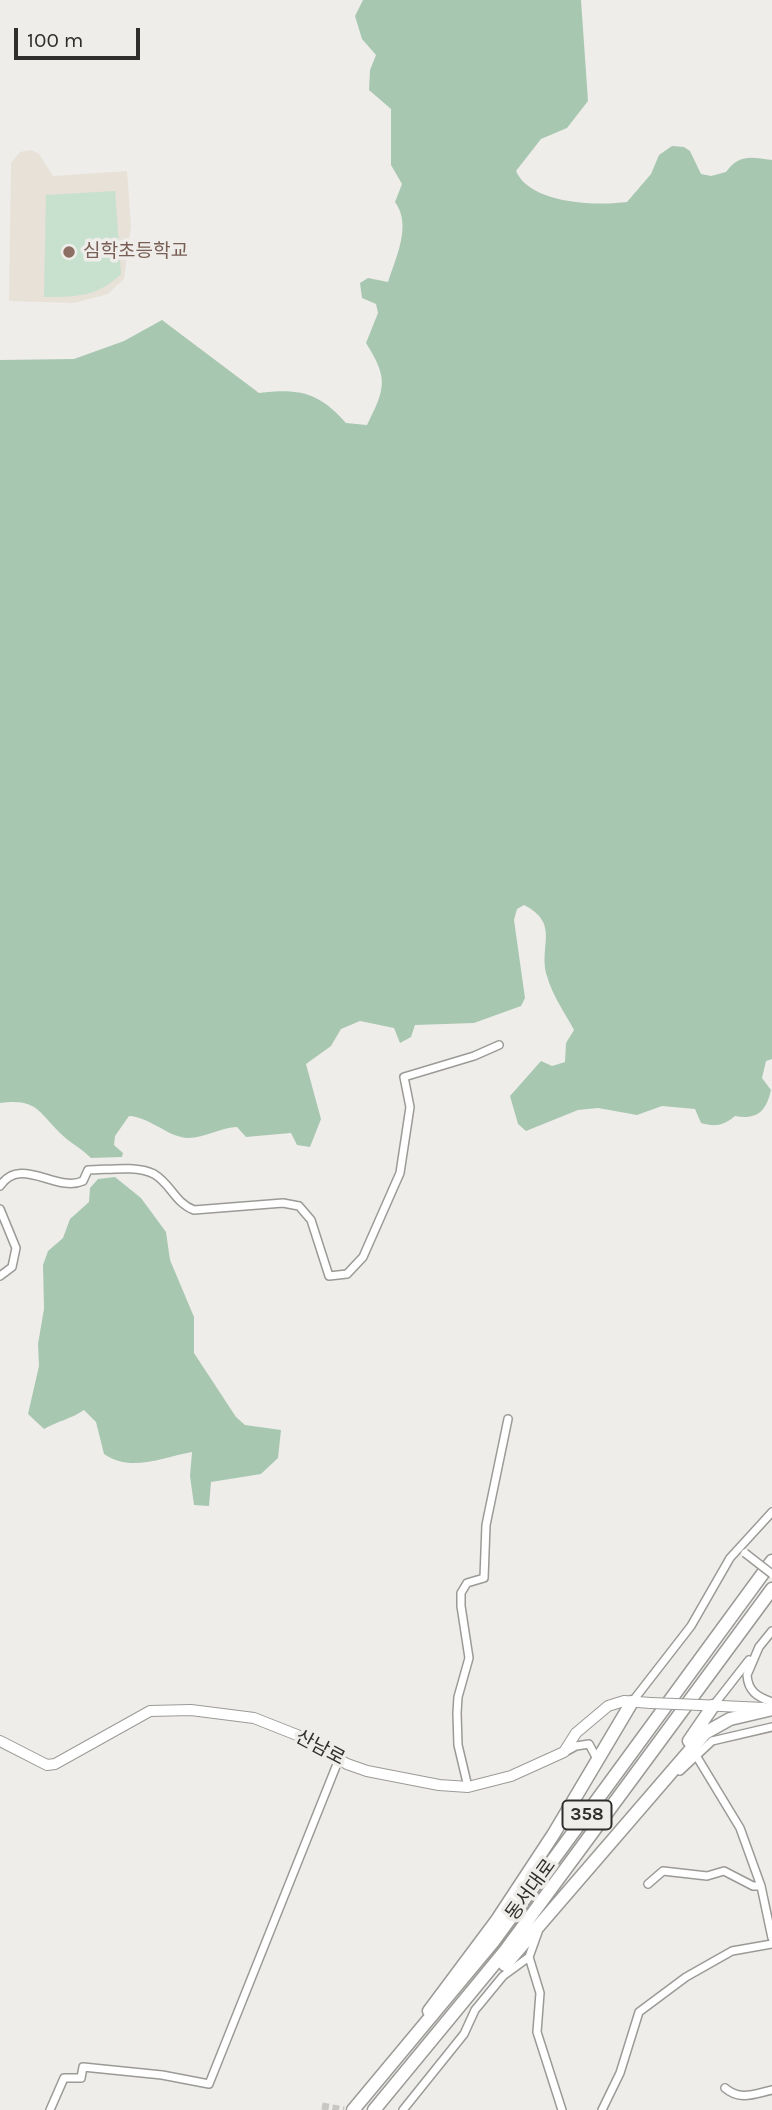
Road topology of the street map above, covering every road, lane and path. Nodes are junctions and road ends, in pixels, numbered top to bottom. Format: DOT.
graph roads {
  1 [pos="499,1045"];
  2 [pos="0,1186"];
  3 [pos="0,1209"];
  4 [pos="0,1276"];
  5 [pos="508,1419"];
  6 [pos="772,1512"];
  7 [pos="737,1548"];
  8 [pos="772,1561"];
  9 [pos="772,1574"];
  10 [pos="772,1589"];
  11 [pos="772,1631"];
  12 [pos="759,1647"];
  13 [pos="632,1702"];
  14 [pos="772,1702"];
  15 [pos="706,1705"];
  16 [pos="772,1708"];
  17 [pos="772,1727"];
  18 [pos="0,1741"];
  19 [pos="564,1752"];
  20 [pos="697,1756"];
  21 [pos="339,1759"];
  22 [pos="598,1761"];
  23 [pos="667,1773"];
  24 [pos="468,1787"];
  25 [pos="648,1884"];
  26 [pos="761,1886"];
  27 [pos="771,1927"];
  28 [pos="772,1938"];
  29 [pos="772,1944"];
  30 [pos="529,1957"];
  31 [pos="394,2064"];
  32 [pos="407,2073"];
  33 [pos="725,2088"];
  34 [pos="772,2090"];
  35 [pos="50,2110"];
  36 [pos="354,2110"];
  37 [pos="374,2110"];
  38 [pos="403,2110"];
  39 [pos="562,2110"];
  40 [pos="602,2110"];
  1 -- 2 [label="street"];
  3 -- 4 [label="street"];
  5 -- 24 [label="street"];
  6 -- 7 [label="street"];
  7 -- 9 [label="street, bridge"];
  7 -- 13 [label="street"];
  8 -- 31 [label="highway, 동서대로 / 358"];
  10 -- 32 [label="highway, 동서대로 / 358"];
  11 -- 12 [label="street"];
  12 -- 14 [label="street"];
  12 -- 15 [label="street"];
  13 -- 15 [label="street, bridge"];
  13 -- 19 [label="street, 산남로"];
  13 -- 22 [label="highway"];
  15 -- 16 [label="street"];
  15 -- 23 [label="highway"];
  16 -- 23 [label="highway"];
  17 -- 20 [label="street"];
  18 -- 21 [label="street, 산남로"];
  19 -- 22 [label="street"];
  19 -- 24 [label="street, 산남로"];
  20 -- 26 [label="street"];
  20 -- 30 [label="street"];
  21 -- 24 [label="street, 산남로"];
  21 -- 35 [label="street"];
  22 -- 31 [label="highway"];
  23 -- 32 [label="highway"];
  25 -- 26 [label="street"];
  26 -- 27 [label="street"];
  27 -- 28 [label="street"];
  29 -- 40 [label="street"];
  30 -- 38 [label="street"];
  30 -- 39 [label="street"];
  31 -- 36 [label="highway, 동서대로 / 358"];
  32 -- 37 [label="highway, 동서대로 / 358"];
  33 -- 34 [label="street"];
}
